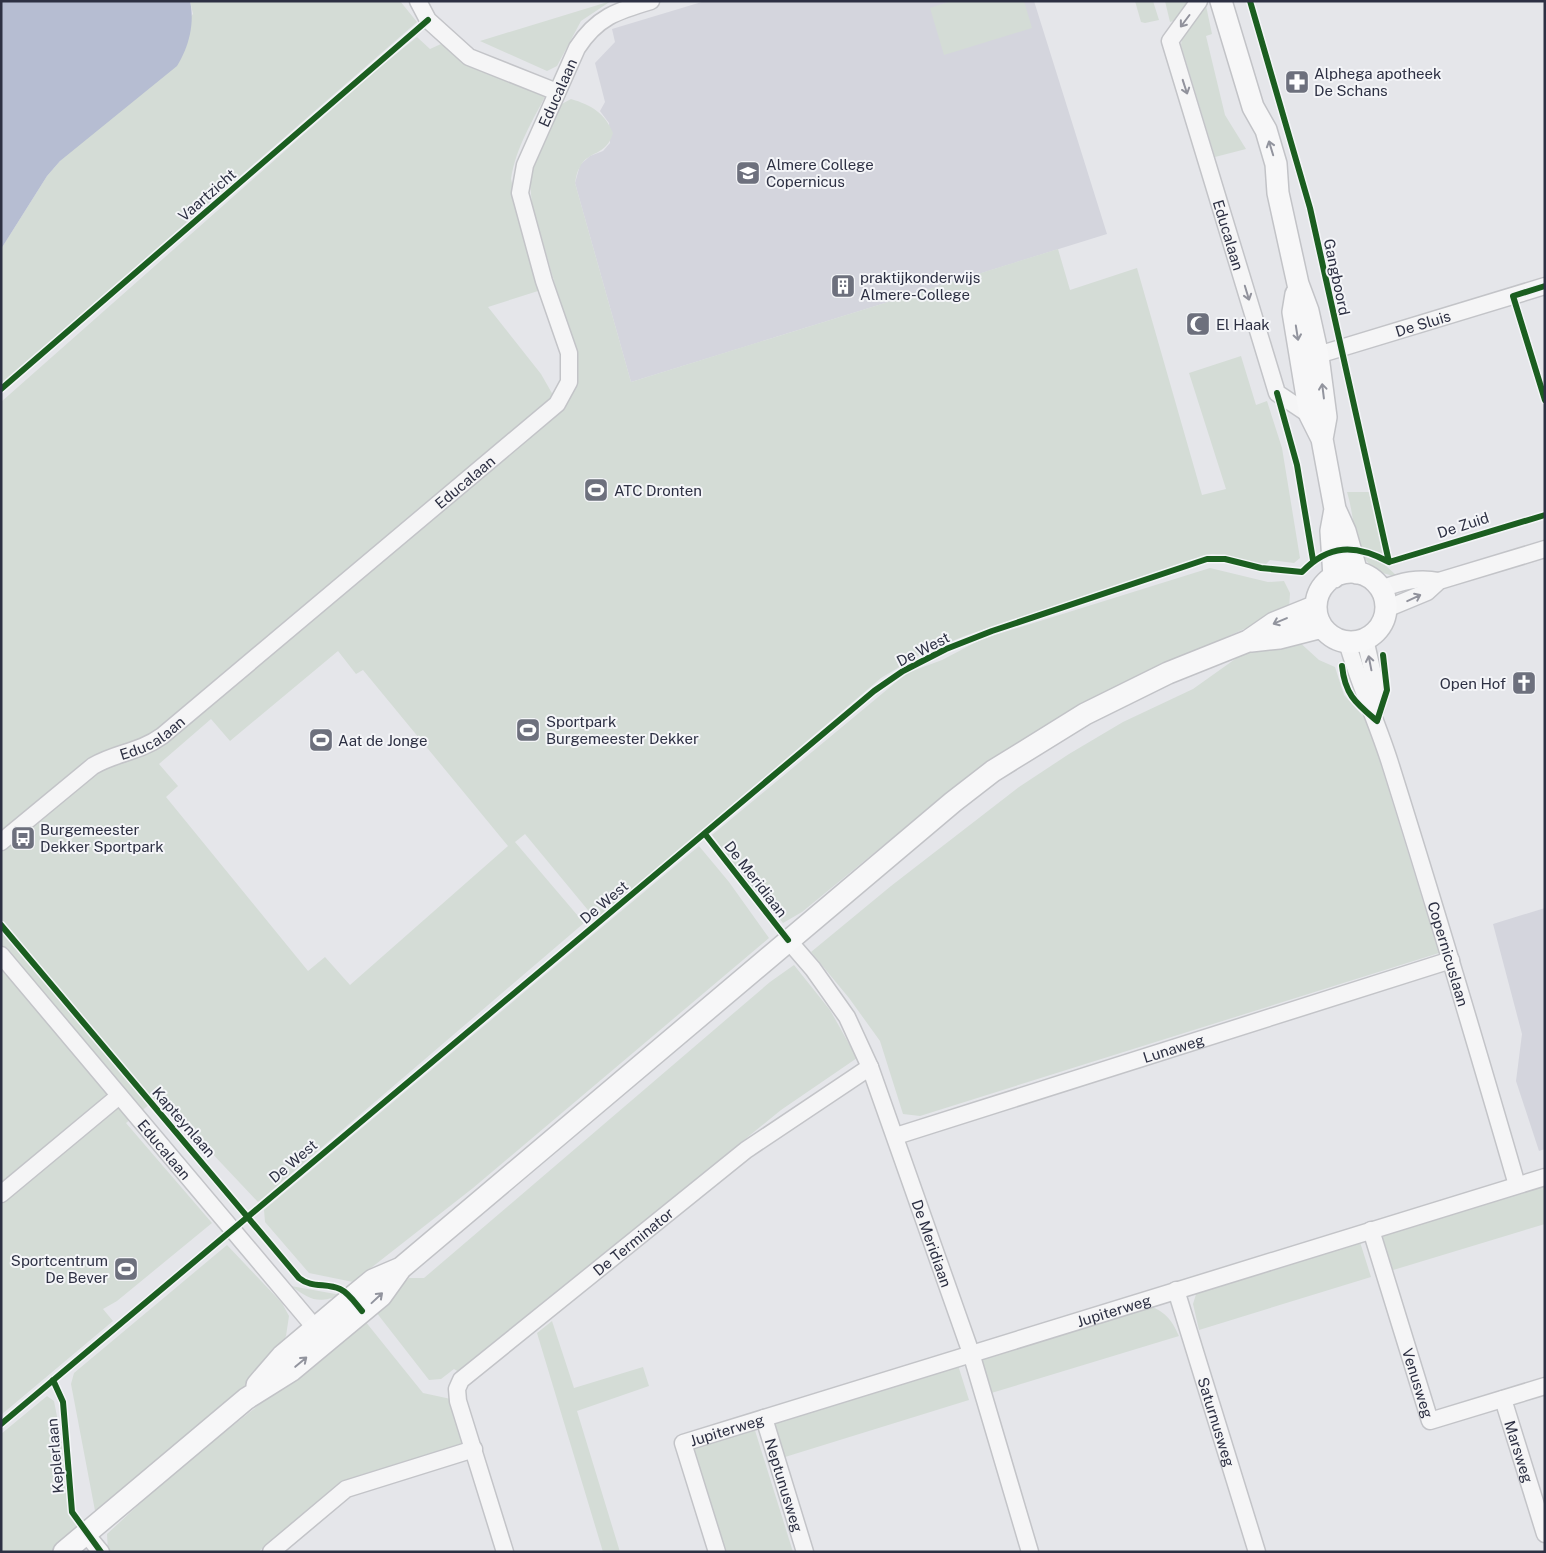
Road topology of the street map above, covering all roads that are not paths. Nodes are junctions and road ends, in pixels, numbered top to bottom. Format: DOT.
graph roads {
  1 [pos="418,1"];
  2 [pos="651,1"];
  3 [pos="1199,1"];
  4 [pos="1221,2"];
  5 [pos="557,92"];
  6 [pos="1545,286"];
  7 [pos="1309,358"];
  8 [pos="1310,415"];
  9 [pos="1322,439"];
  10 [pos="1335,509"];
  11 [pos="1545,549"];
  12 [pos="1357,573"];
  13 [pos="1334,577"];
  14 [pos="1439,581"];
  15 [pos="1381,589"];
  16 [pos="1316,606"];
  17 [pos="1386,609"];
  18 [pos="1322,627"];
  19 [pos="1248,641"];
  20 [pos="1356,641"];
  21 [pos="1,842"];
  22 [pos="788,940"];
  23 [pos="1,955"];
  24 [pos="1452,960"];
  25 [pos="870,1067"];
  26 [pos="119,1096"];
  27 [pos="896,1136"];
  28 [pos="1545,1176"];
  29 [pos="1518,1185"];
  30 [pos="1,1194"];
  31 [pos="1371,1230"];
  32 [pos="1176,1290"];
  33 [pos="321,1334"];
  34 [pos="971,1353"];
  35 [pos="1545,1386"];
  36 [pos="1503,1398"];
  37 [pos="764,1418"];
  38 [pos="474,1449"];
  39 [pos="86,1534"];
  40 [pos="1545,1534"];
  41 [pos="64,1552"];
  42 [pos="101,1552"];
  43 [pos="271,1552"];
  44 [pos="505,1552"];
  45 [pos="717,1552"];
  46 [pos="806,1552"];
  47 [pos="1030,1552"];
  48 [pos="1257,1552"];
  1 -- 5 [label="street"];
  2 -- 5 [label="street, Educalaan"];
  3 -- 8 [label="street, Educalaan, one-way"];
  4 -- 7 [label="main road"];
  5 -- 21 [label="street, Educalaan"];
  6 -- 7 [label="street, De Sluis"];
  7 -- 8 [label="main road"];
  9 -- 7 [label="main road, one-way"];
  8 -- 9 [label="main road"];
  9 -- 10 [label="main road"];
  10 -- 12 [label="main road"];
  10 -- 13 [label="main road"];
  11 -- 14 [label="street"];
  12 -- 13 [label="main road"];
  12 -- 15 [label="main road"];
  13 -- 16 [label="main road"];
  14 -- 15 [label="street"];
  17 -- 14 [label="street, one-way"];
  15 -- 17 [label="main road"];
  16 -- 18 [label="main road"];
  16 -- 19 [label="main road, one-way"];
  17 -- 20 [label="main road"];
  18 -- 19 [label="main road"];
  18 -- 20 [label="main road"];
  19 -- 22 [label="main road"];
  20 -- 24 [label="street, Copernicuslaan"];
  22 -- 25 [label="street, De Meridiaan"];
  22 -- 33 [label="main road"];
  23 -- 26 [label="street, Educalaan"];
  24 -- 27 [label="street, Lunaweg"];
  24 -- 29 [label="street, Copernicuslaan"];
  25 -- 27 [label="street, De Meridiaan"];
  25 -- 38 [label="street, De Terminator"];
  26 -- 30 [label="street"];
  26 -- 33 [label="street, Educalaan"];
  27 -- 34 [label="street, De Meridiaan"];
  28 -- 29 [label="street, Jupiterweg"];
  29 -- 31 [label="street, Jupiterweg"];
  31 -- 32 [label="street, Jupiterweg"];
  31 -- 36 [label="street, Venusweg"];
  32 -- 34 [label="street, Jupiterweg"];
  32 -- 48 [label="street, Saturnusweg"];
  33 -- 39 [label="main road"];
  34 -- 37 [label="street, Jupiterweg"];
  34 -- 47 [label="street, De Meridiaan"];
  35 -- 36 [label="street, Venusweg"];
  36 -- 40 [label="street, Marsweg"];
  37 -- 45 [label="street, Jupiterweg"];
  37 -- 46 [label="street, Neptunusweg"];
  38 -- 43 [label="street"];
  38 -- 44 [label="street"];
  39 -- 41 [label="main road"];
  39 -- 42 [label="street"];
}
